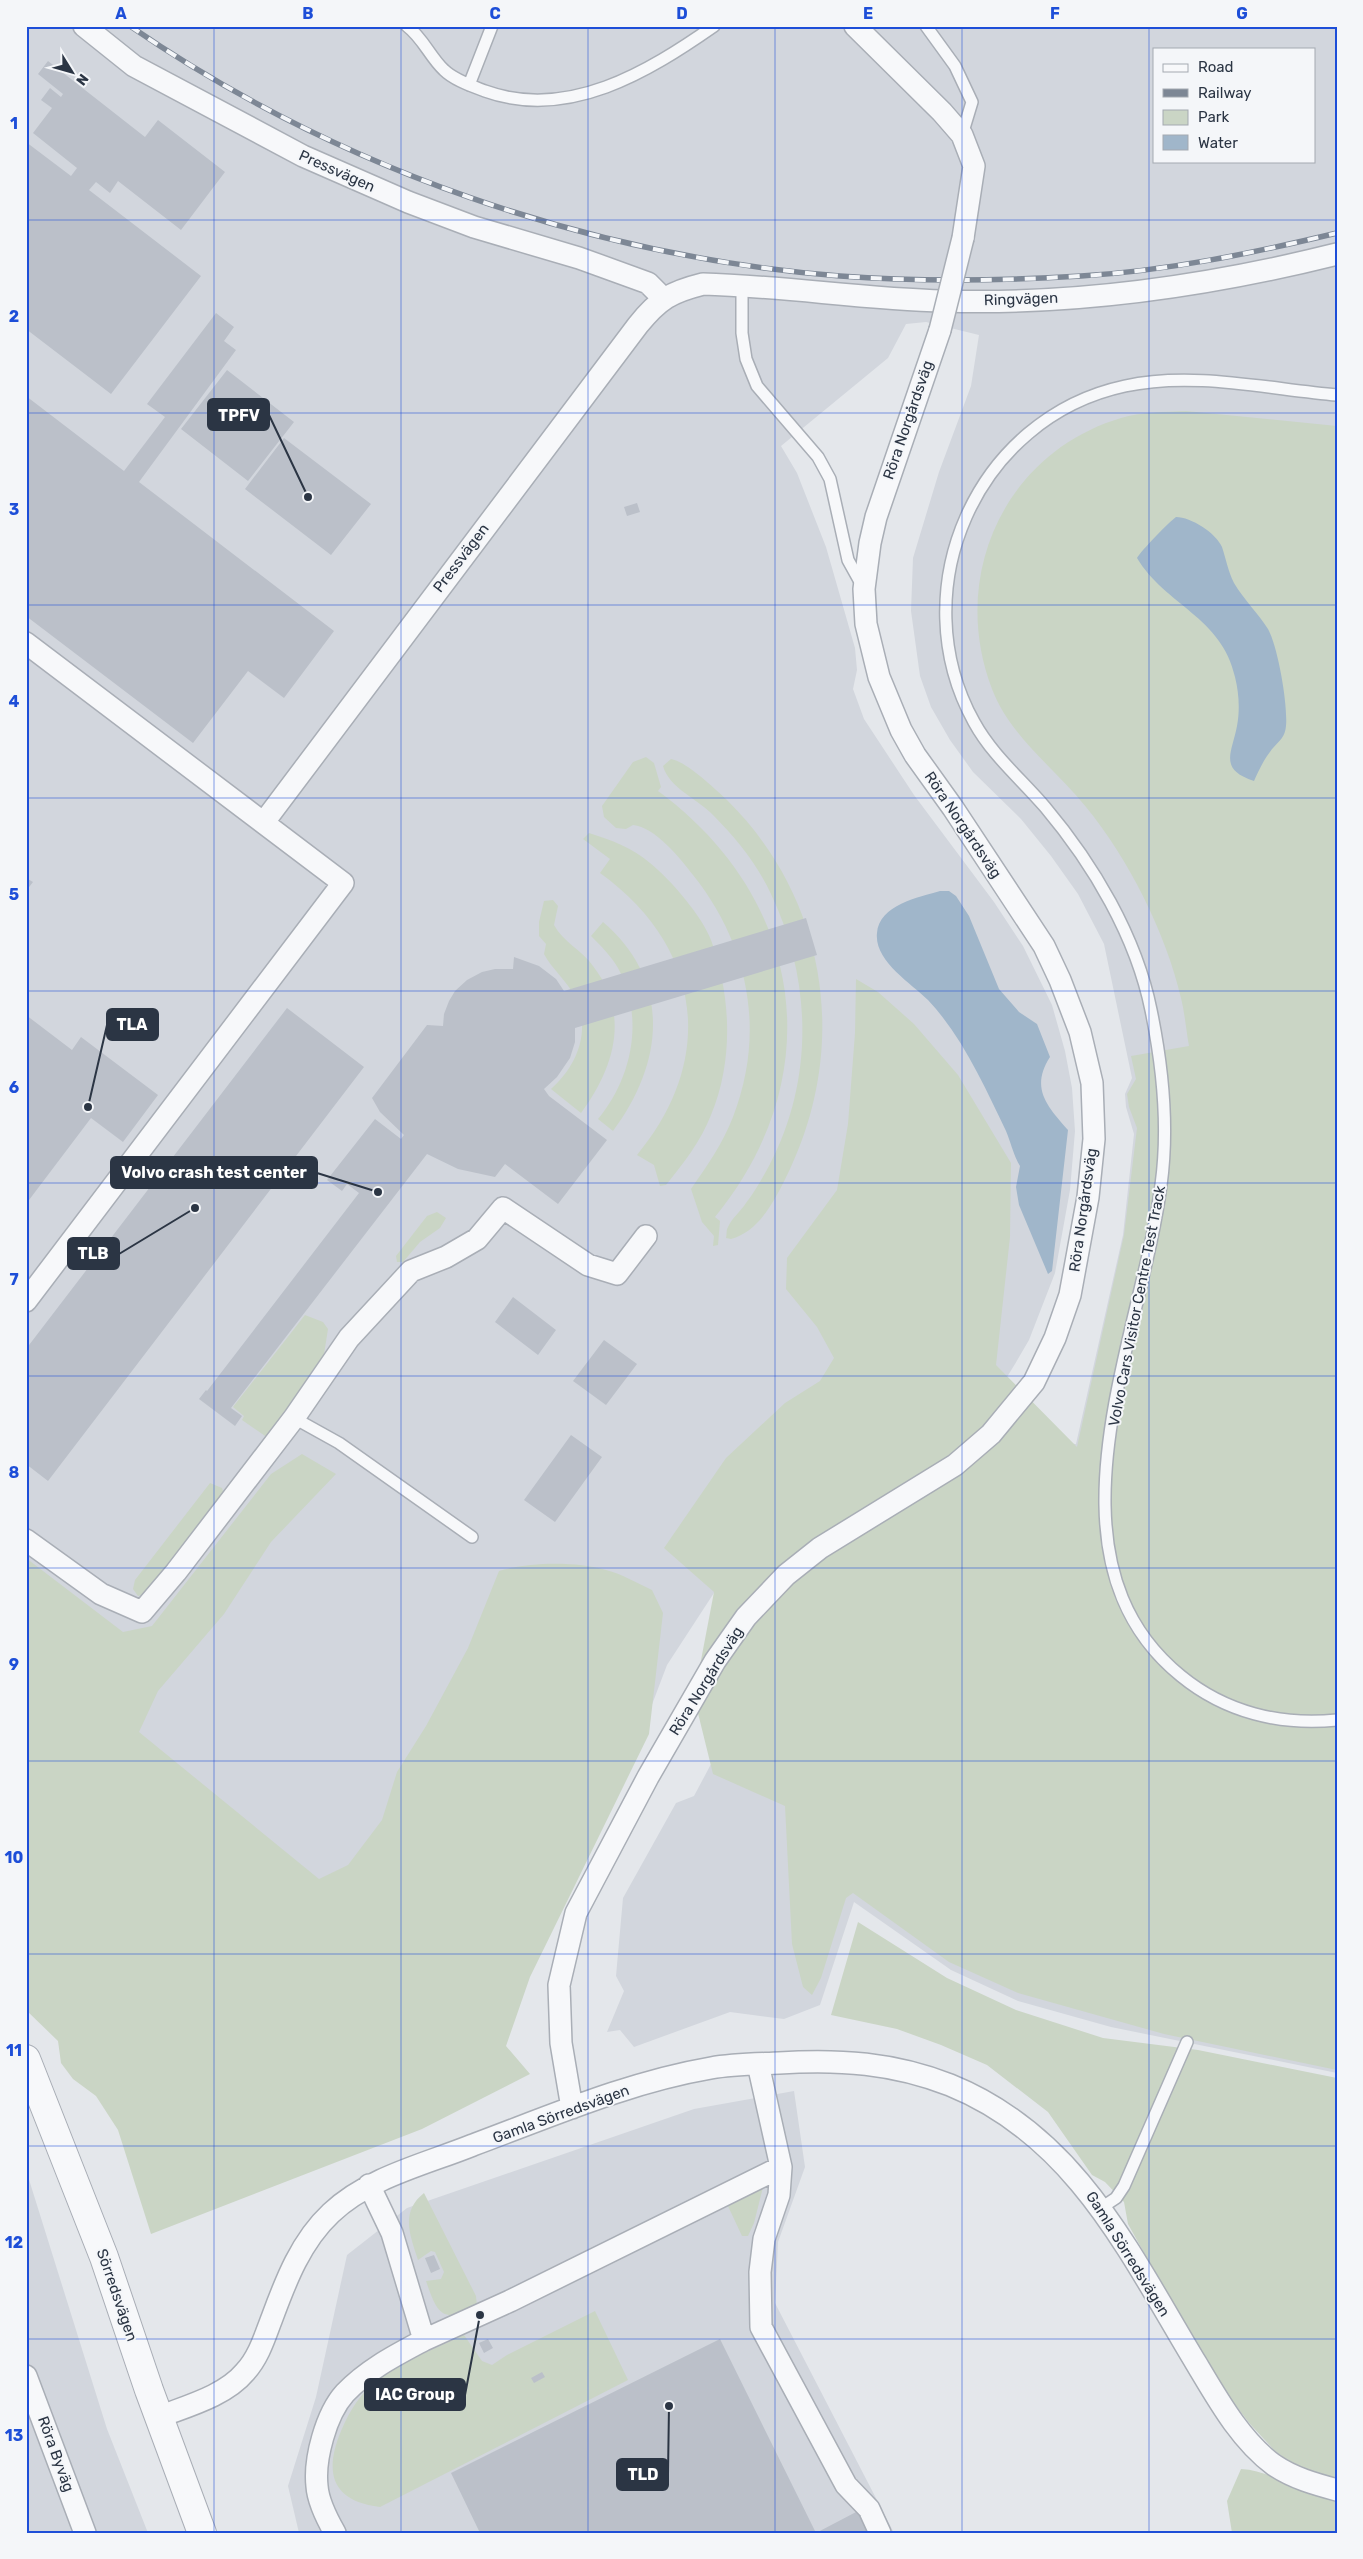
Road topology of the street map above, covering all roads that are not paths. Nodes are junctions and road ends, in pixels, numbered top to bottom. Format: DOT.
graph roads {
  1 [pos="84,26"];
  2 [pos="407,26"];
  3 [pos="492,26"];
  4 [pos="714,26"];
  5 [pos="855,26"];
  6 [pos="926,26"];
  7 [pos="469,85"];
  8 [pos="962,135"];
  9 [pos="1337,254"];
  10 [pos="703,284"];
  11 [pos="742,287"];
  12 [pos="663,298"];
  13 [pos="1337,395"];
  14 [pos="864,589"];
  15 [pos="26,643"];
  16 [pos="264,822"];
  17 [pos="646,1236"];
  18 [pos="26,1301"];
  19 [pos="294,1418"];
  20 [pos="472,1538"];
  21 [pos="26,1540"];
  22 [pos="1337,1720"];
  23 [pos="1187,2042"];
  24 [pos="26,2059"];
  25 [pos="758,2064"];
  26 [pos="572,2108"];
  27 [pos="781,2167"];
  28 [pos="368,2185"];
  29 [pos="1101,2208"];
  30 [pos="424,2340"];
  31 [pos="26,2376"];
  32 [pos="158,2417"];
  33 [pos="1337,2490"];
  34 [pos="85,2533"];
  35 [pos="202,2533"];
  36 [pos="335,2533"];
  37 [pos="880,2533"];
  1 -- 12 [label="street, Pressvägen"];
  2 -- 7 [label="lane"];
  3 -- 7 [label="lane"];
  4 -- 7 [label="lane"];
  5 -- 8 [label="street, Röra Norgårdsväg"];
  6 -- 8 [label="lane"];
  8 -- 14 [label="street, Röra Norgårdsväg, bridge"];
  9 -- 11 [label="street, Ringvägen"];
  10 -- 11 [label="street, Ringvägen"];
  10 -- 12 [label="street, Pressvägen"];
  11 -- 14 [label="lane"];
  12 -- 16 [label="street, Pressvägen"];
  13 -- 22 [label="lane, Volvo Cars Visitor Centre Test Track"];
  14 -- 26 [label="street, Röra Norgårdsväg"];
  15 -- 16 [label="street"];
  16 -- 18 [label="street"];
  17 -- 19 [label="street"];
  19 -- 20 [label="lane"];
  19 -- 21 [label="street"];
  23 -- 29 [label="lane"];
  24 -- 32 [label="street, Sörredsvägen"];
  25 -- 26 [label="street, Gamla Sörredsvägen"];
  25 -- 27 [label="street"];
  25 -- 29 [label="street, Gamla Sörredsvägen"];
  26 -- 28 [label="street, Gamla Sörredsvägen"];
  27 -- 30 [label="street"];
  27 -- 37 [label="street"];
  28 -- 30 [label="street"];
  28 -- 32 [label="street, Gamla Sörredsvägen"];
  29 -- 33 [label="street, Gamla Sörredsvägen"];
  30 -- 36 [label="street"];
  31 -- 34 [label="street, Röra Byväg"];
  32 -- 35 [label="street, Sörredsvägen"];
}
